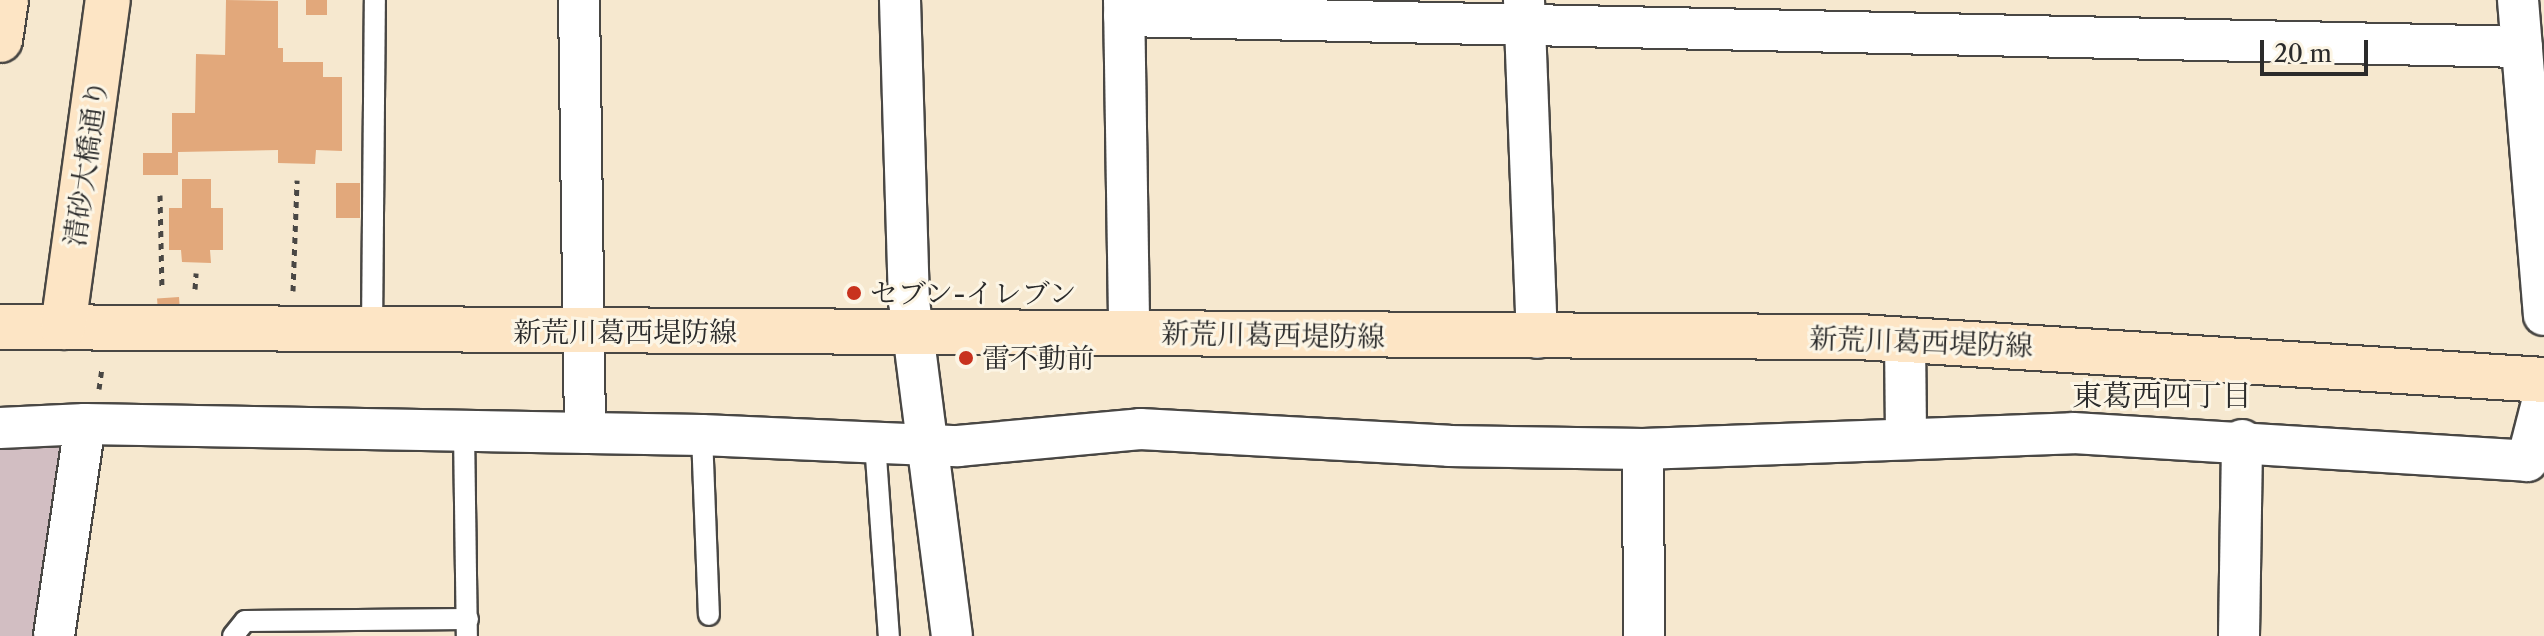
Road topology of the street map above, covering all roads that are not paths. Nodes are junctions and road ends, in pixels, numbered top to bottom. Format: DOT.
graph roads {
  1 [pos="6,0"];
  2 [pos="108,0"];
  3 [pos="375,0"];
  4 [pos="579,0"];
  5 [pos="900,0"];
  6 [pos="2518,0"];
  7 [pos="1124,8"];
  8 [pos="1524,11"];
  9 [pos="0,40"];
  10 [pos="2522,47"];
  11 [pos="2536,98"];
  12 [pos="2544,315"];
  13 [pos="0,327"];
  14 [pos="63,327"];
  15 [pos="372,330"];
  16 [pos="585,332"];
  17 [pos="1129,333"];
  18 [pos="912,334"];
  19 [pos="1537,338"];
  20 [pos="1905,338"];
  21 [pos="2544,380"];
  22 [pos="2544,395"];
  23 [pos="91,414"];
  24 [pos="0,428"];
  25 [pos="464,431"];
  26 [pos="585,433"];
  27 [pos="702,435"];
  28 [pos="1906,438"];
  29 [pos="2242,440"];
  30 [pos="875,443"];
  31 [pos="929,444"];
  32 [pos="1643,449"];
  33 [pos="709,615"];
  34 [pos="467,628"];
  35 [pos="54,636"];
  36 [pos="233,636"];
  37 [pos="889,636"];
  38 [pos="952,636"];
  39 [pos="1644,636"];
  40 [pos="2239,636"];
  1 -- 9 [label="main road"];
  2 -- 14 [label="main road, 清砂大橋通り"];
  3 -- 15 [label="lane"];
  4 -- 16 [label="street"];
  5 -- 18 [label="street"];
  6 -- 10 [label="street"];
  7 -- 8 [label="street"];
  7 -- 17 [label="street"];
  8 -- 10 [label="street"];
  8 -- 19 [label="street"];
  10 -- 11 [label="street"];
  11 -- 12 [label="street"];
  13 -- 14 [label="main road, 新荒川葛西堤防線"];
  14 -- 15 [label="main road, 新荒川葛西堤防線"];
  15 -- 16 [label="main road, 新荒川葛西堤防線"];
  16 -- 18 [label="main road, 新荒川葛西堤防線"];
  16 -- 26 [label="street"];
  17 -- 18 [label="main road, 新荒川葛西堤防線"];
  17 -- 19 [label="main road, 新荒川葛西堤防線"];
  18 -- 31 [label="street"];
  19 -- 20 [label="main road, 新荒川葛西堤防線"];
  20 -- 21 [label="main road, 新荒川葛西堤防線"];
  20 -- 28 [label="street"];
  22 -- 29 [label="street"];
  23 -- 24 [label="street"];
  23 -- 25 [label="street"];
  23 -- 35 [label="street"];
  25 -- 26 [label="street"];
  25 -- 34 [label="lane"];
  26 -- 27 [label="street"];
  27 -- 30 [label="street"];
  27 -- 33 [label="lane"];
  28 -- 29 [label="street"];
  28 -- 32 [label="street"];
  29 -- 40 [label="street"];
  30 -- 31 [label="street"];
  30 -- 37 [label="lane"];
  31 -- 32 [label="street"];
  31 -- 38 [label="street"];
  32 -- 39 [label="street"];
  34 -- 36 [label="lane"];
}
